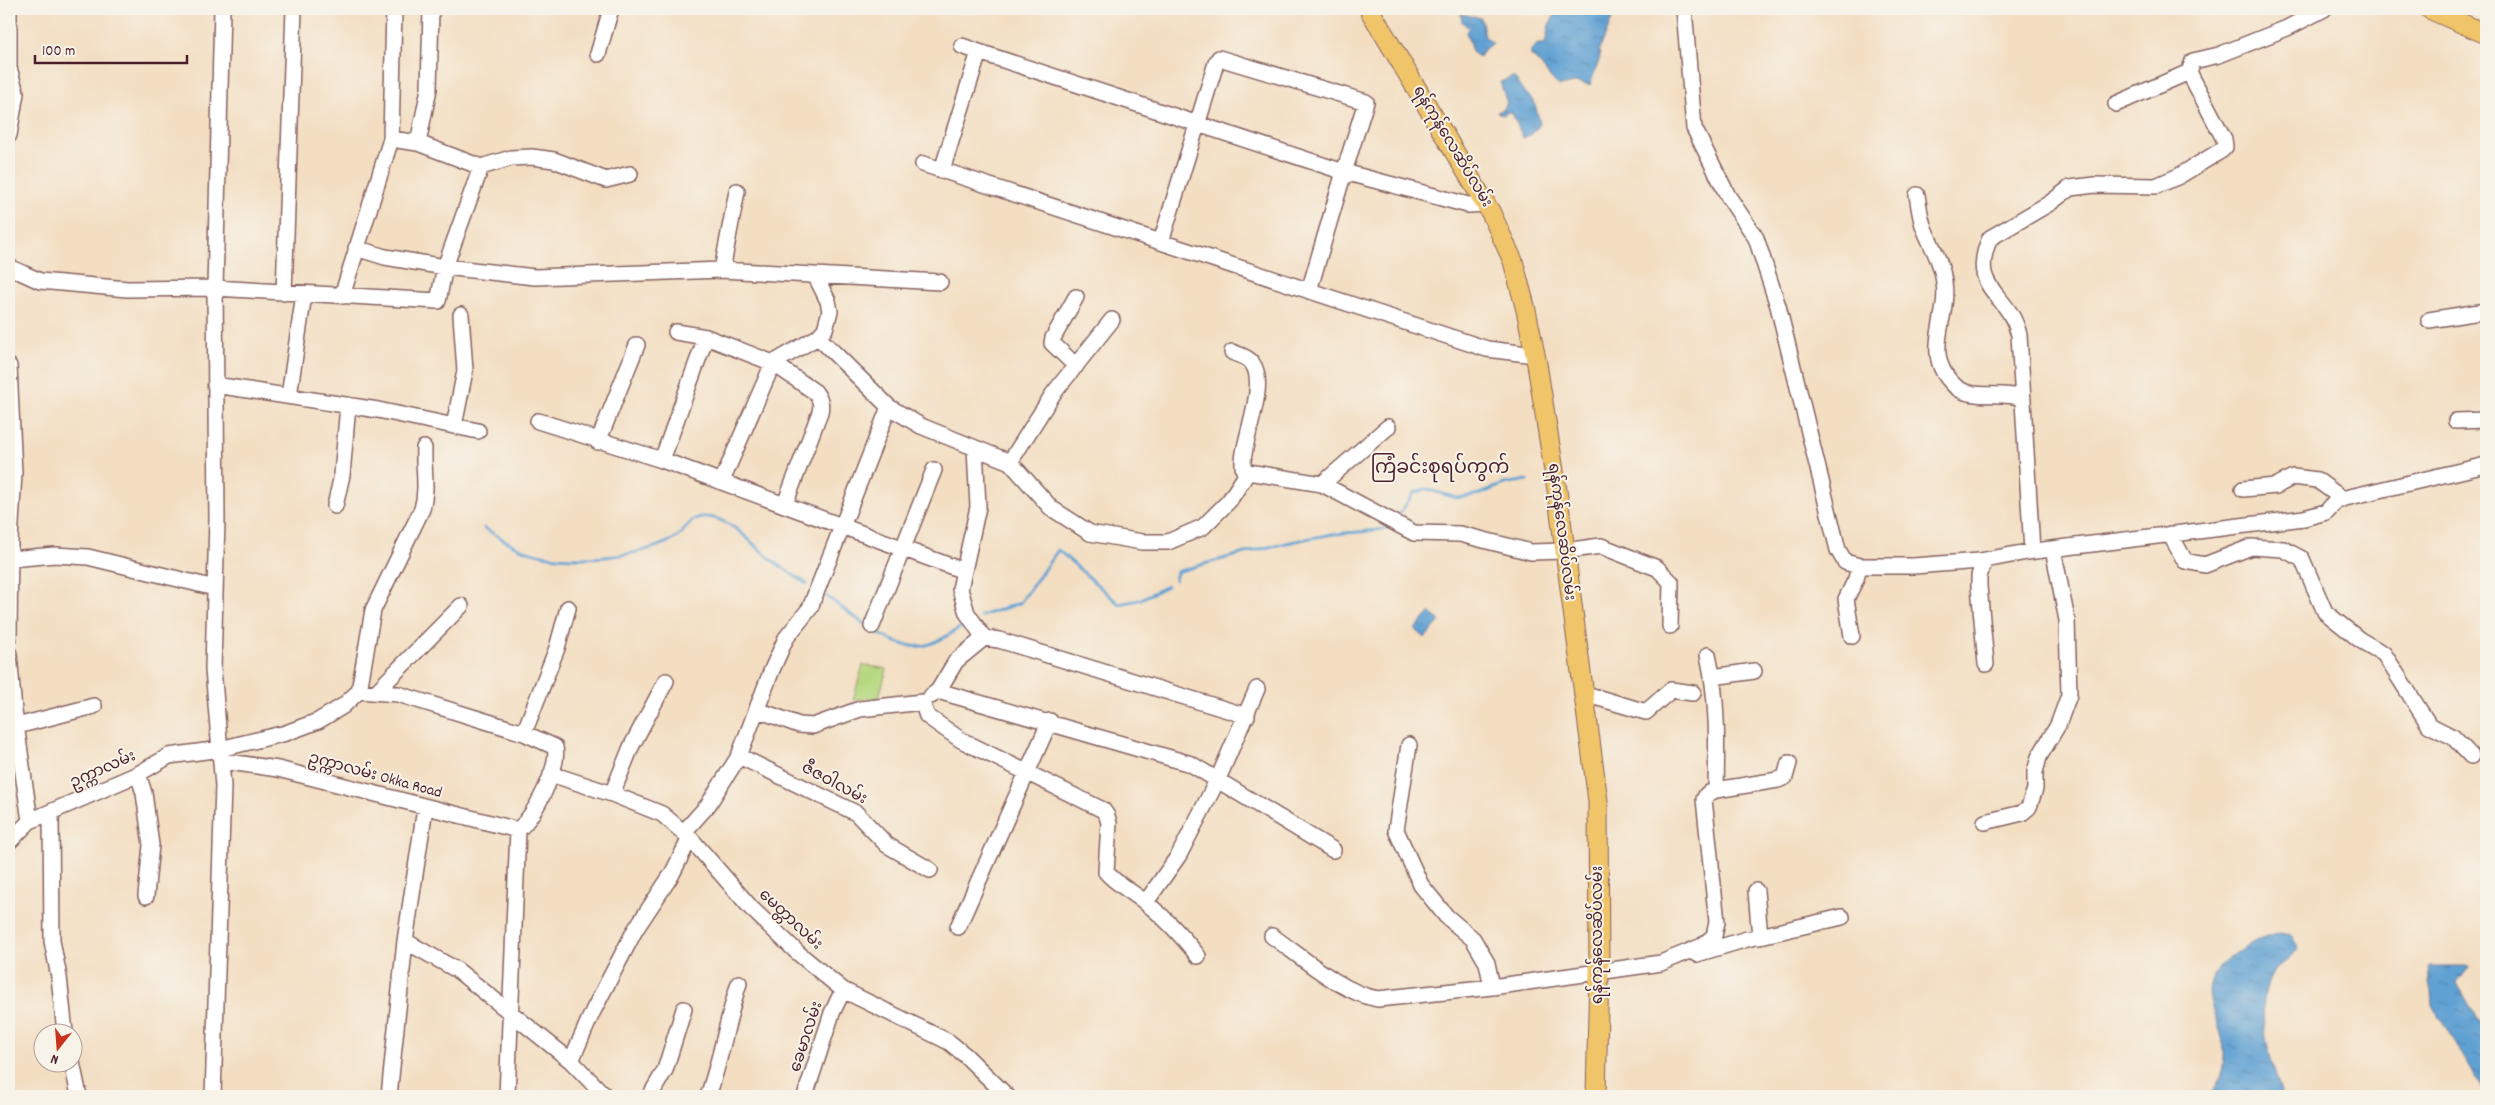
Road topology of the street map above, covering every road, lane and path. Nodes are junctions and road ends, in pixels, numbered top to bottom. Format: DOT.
graph roads {
  1 [pos="9,9"];
  2 [pos="222,9"];
  3 [pos="294,9"];
  4 [pos="394,9"];
  5 [pos="431,9"];
  6 [pos="611,9"];
  7 [pos="1368,9"];
  8 [pos="1684,9"];
  9 [pos="2324,9"];
  10 [pos="2429,9"];
  11 [pos="2486,34"];
  12 [pos="962,46"];
  13 [pos="979,52"];
  14 [pos="598,54"];
  15 [pos="2190,72"];
  16 [pos="2116,104"];
  17 [pos="1198,124"];
  18 [pos="9,136"];
  19 [pos="390,139"];
  20 [pos="418,143"];
  21 [pos="923,164"];
  22 [pos="481,167"];
  23 [pos="942,170"];
  24 [pos="1344,172"];
  25 [pos="630,174"];
  26 [pos="737,191"];
  27 [pos="1917,195"];
  28 [pos="1486,204"];
  29 [pos="1160,242"];
  30 [pos="356,248"];
  31 [pos="9,267"];
  32 [pos="445,267"];
  33 [pos="722,270"];
  34 [pos="816,277"];
  35 [pos="940,282"];
  36 [pos="216,288"];
  37 [pos="1309,291"];
  38 [pos="284,292"];
  39 [pos="304,294"];
  40 [pos="342,296"];
  41 [pos="1076,297"];
  42 [pos="2486,311"];
  43 [pos="461,315"];
  44 [pos="1112,320"];
  45 [pos="2429,320"];
  46 [pos="676,332"];
  47 [pos="706,337"];
  48 [pos="818,337"];
  49 [pos="637,345"];
  50 [pos="1232,352"];
  51 [pos="1535,355"];
  52 [pos="772,362"];
  53 [pos="9,366"];
  54 [pos="1076,366"];
  55 [pos="215,385"];
  56 [pos="289,396"];
  57 [pos="2022,398"];
  58 [pos="348,405"];
  59 [pos="889,407"];
  60 [pos="2456,420"];
  61 [pos="2486,420"];
  62 [pos="538,421"];
  63 [pos="454,426"];
  64 [pos="1388,427"];
  65 [pos="478,431"];
  66 [pos="598,442"];
  67 [pos="424,448"];
  68 [pos="975,448"];
  69 [pos="662,460"];
  70 [pos="1010,462"];
  71 [pos="2486,464"];
  72 [pos="934,470"];
  73 [pos="1245,473"];
  74 [pos="722,481"];
  75 [pos="1322,484"];
  76 [pos="2243,489"];
  77 [pos="2343,499"];
  78 [pos="784,504"];
  79 [pos="335,506"];
  80 [pos="840,526"];
  81 [pos="2170,534"];
  82 [pos="904,548"];
  83 [pos="2053,548"];
  84 [pos="1564,551"];
  85 [pos="2032,551"];
  86 [pos="10,559"];
  87 [pos="1985,560"];
  88 [pos="1859,566"];
  89 [pos="964,571"];
  90 [pos="214,588"];
  91 [pos="461,606"];
  92 [pos="568,608"];
  93 [pos="872,626"];
  94 [pos="1670,626"];
  95 [pos="1852,636"];
  96 [pos="9,637"];
  97 [pos="984,638"];
  98 [pos="9,654"];
  99 [pos="1708,655"];
  100 [pos="1986,664"];
  101 [pos="1754,671"];
  102 [pos="1713,677"];
  103 [pos="666,682"];
  104 [pos="1257,689"];
  105 [pos="359,690"];
  106 [pos="938,691"];
  107 [pos="376,692"];
  108 [pos="1582,693"];
  109 [pos="1693,693"];
  110 [pos="922,702"];
  111 [pos="94,706"];
  112 [pos="758,710"];
  113 [pos="1247,716"];
  114 [pos="1050,721"];
  115 [pos="17,726"];
  116 [pos="524,733"];
  117 [pos="1409,745"];
  118 [pos="221,754"];
  119 [pos="739,756"];
  120 [pos="2471,756"];
  121 [pos="1789,763"];
  122 [pos="1026,773"];
  123 [pos="138,774"];
  124 [pos="551,774"];
  125 [pos="1218,779"];
  126 [pos="1716,790"];
  127 [pos="612,794"];
  128 [pos="426,808"];
  129 [pos="51,812"];
  130 [pos="30,821"];
  131 [pos="1986,822"];
  132 [pos="518,830"];
  133 [pos="687,835"];
  134 [pos="9,842"];
  135 [pos="1333,850"];
  136 [pos="930,870"];
  137 [pos="1756,891"];
  138 [pos="146,896"];
  139 [pos="1146,902"];
  140 [pos="1842,917"];
  141 [pos="958,927"];
  142 [pos="1272,936"];
  143 [pos="1760,938"];
  144 [pos="405,940"];
  145 [pos="1198,956"];
  146 [pos="1676,958"];
  147 [pos="1599,972"];
  148 [pos="739,983"];
  149 [pos="1492,987"];
  150 [pos="842,990"];
  151 [pos="684,1009"];
  152 [pos="512,1015"];
  153 [pos="64,1022"];
  154 [pos="571,1061"];
  155 [pos="74,1072"];
  156 [pos="79,1096"];
  157 [pos="213,1096"];
  158 [pos="389,1096"];
  159 [pos="507,1096"];
  160 [pos="605,1096"];
  161 [pos="650,1096"];
  162 [pos="708,1096"];
  163 [pos="805,1096"];
  164 [pos="1006,1096"];
  165 [pos="1596,1096"];
  1 -- 18 [label="street"];
  2 -- 36 [label="street"];
  3 -- 38 [label="street"];
  4 -- 19 [label="street"];
  5 -- 20 [label="street"];
  6 -- 14 [label="street"];
  7 -- 28 [label="main road, ရန်ကုန်လေဆိပ်လမ်း"];
  8 -- 88 [label="street"];
  9 -- 15 [label="street"];
  10 -- 11 [label="main road"];
  12 -- 13 [label="street"];
  13 -- 17 [label="street"];
  13 -- 23 [label="street"];
  15 -- 16 [label="street"];
  15 -- 57 [label="street"];
  17 -- 24 [label="street"];
  17 -- 24 [label="street"];
  17 -- 29 [label="street"];
  19 -- 20 [label="street"];
  19 -- 30 [label="street"];
  20 -- 22 [label="street"];
  21 -- 23 [label="street"];
  22 -- 25 [label="street"];
  22 -- 32 [label="street"];
  23 -- 29 [label="street"];
  24 -- 28 [label="street"];
  24 -- 37 [label="street"];
  26 -- 33 [label="street"];
  27 -- 57 [label="street"];
  28 -- 51 [label="main road, ရန်ကုန်လေဆိပ်လမ်း"];
  29 -- 37 [label="street"];
  30 -- 32 [label="street"];
  30 -- 40 [label="street"];
  31 -- 36 [label="street"];
  32 -- 33 [label="street"];
  32 -- 40 [label="street"];
  33 -- 34 [label="street"];
  34 -- 35 [label="street"];
  34 -- 48 [label="street"];
  36 -- 38 [label="street"];
  36 -- 55 [label="street"];
  37 -- 51 [label="street"];
  38 -- 39 [label="street"];
  39 -- 40 [label="street"];
  39 -- 56 [label="street"];
  41 -- 54 [label="street"];
  42 -- 45 [label="street"];
  43 -- 63 [label="street"];
  44 -- 54 [label="street"];
  46 -- 47 [label="street"];
  47 -- 52 [label="street"];
  47 -- 69 [label="street"];
  48 -- 52 [label="street"];
  48 -- 59 [label="street"];
  49 -- 66 [label="street"];
  50 -- 73 [label="street"];
  51 -- 84 [label="main road, ရန်ကုန်လေဆိပ်လမ်း"];
  52 -- 74 [label="street"];
  52 -- 78 [label="street"];
  53 -- 86 [label="street"];
  54 -- 70 [label="street"];
  55 -- 56 [label="street"];
  55 -- 90 [label="street"];
  56 -- 58 [label="street"];
  57 -- 85 [label="street"];
  58 -- 63 [label="street"];
  58 -- 79 [label="street"];
  59 -- 68 [label="street"];
  59 -- 80 [label="street"];
  60 -- 61 [label="street"];
  62 -- 66 [label="street"];
  63 -- 65 [label="street"];
  64 -- 75 [label="street"];
  66 -- 69 [label="street"];
  67 -- 105 [label="street"];
  68 -- 70 [label="street"];
  68 -- 89 [label="street"];
  69 -- 74 [label="street"];
  70 -- 73 [label="street"];
  71 -- 77 [label="street"];
  72 -- 82 [label="street"];
  73 -- 75 [label="street"];
  74 -- 78 [label="street"];
  75 -- 84 [label="street"];
  76 -- 77 [label="street"];
  77 -- 81 [label="street"];
  78 -- 80 [label="street"];
  80 -- 82 [label="street"];
  80 -- 112 [label="street"];
  81 -- 83 [label="street"];
  81 -- 120 [label="street"];
  82 -- 89 [label="street"];
  82 -- 93 [label="street"];
  83 -- 85 [label="street"];
  83 -- 131 [label="street"];
  84 -- 94 [label="street"];
  84 -- 108 [label="main road, ရန်ကုန်လေဆိပ်လမ်း"];
  85 -- 87 [label="street"];
  86 -- 90 [label="street"];
  86 -- 96 [label="street"];
  87 -- 88 [label="street"];
  87 -- 100 [label="street"];
  88 -- 95 [label="street"];
  89 -- 97 [label="street"];
  90 -- 118 [label="street"];
  91 -- 107 [label="street"];
  92 -- 116 [label="street"];
  97 -- 106 [label="street"];
  97 -- 113 [label="street"];
  98 -- 115 [label="street"];
  99 -- 102 [label="street"];
  101 -- 102 [label="street"];
  102 -- 126 [label="street"];
  103 -- 127 [label="street"];
  104 -- 113 [label="street"];
  105 -- 107 [label="street"];
  105 -- 118 [label="street"];
  106 -- 110 [label="street"];
  106 -- 114 [label="street"];
  107 -- 116 [label="street"];
  108 -- 109 [label="street"];
  108 -- 147 [label="main road, ရန်ကုန်လေဆိပ်လမ်း"];
  110 -- 112 [label="street"];
  110 -- 122 [label="street"];
  111 -- 115 [label="street"];
  112 -- 119 [label="street"];
  113 -- 125 [label="street"];
  114 -- 122 [label="street"];
  114 -- 125 [label="street"];
  115 -- 130 [label="street"];
  116 -- 124 [label="street"];
  117 -- 149 [label="street"];
  118 -- 123 [label="street, ဥက္ကာလမ်း"];
  118 -- 128 [label="street, ဥက္ကာလမ်း Okka Road"];
  118 -- 157 [label="street"];
  119 -- 133 [label="street"];
  119 -- 136 [label="street, ဇီဇဝါလမ်း"];
  121 -- 126 [label="street"];
  122 -- 139 [label="street"];
  122 -- 141 [label="street"];
  123 -- 129 [label="street, ဥက္ကာလမ်း"];
  123 -- 138 [label="street"];
  124 -- 127 [label="street, မေတ္တာလမ်း"];
  124 -- 132 [label="street"];
  125 -- 135 [label="street"];
  125 -- 139 [label="street"];
  126 -- 146 [label="street"];
  127 -- 133 [label="street, မေတ္တာလမ်း"];
  128 -- 132 [label="street, ဥက္ကာလမ်း Okka Road"];
  128 -- 144 [label="street"];
  129 -- 130 [label="street, ဥက္ကာလမ်း"];
  129 -- 153 [label="street"];
  130 -- 134 [label="street, ဥက္ကာလမ်း"];
  132 -- 152 [label="street"];
  133 -- 150 [label="street, မေတ္တာလမ်း"];
  133 -- 154 [label="street"];
  137 -- 143 [label="street"];
  139 -- 145 [label="street"];
  140 -- 143 [label="street"];
  142 -- 149 [label="street"];
  143 -- 146 [label="street"];
  144 -- 152 [label="street"];
  144 -- 158 [label="street"];
  146 -- 147 [label="street"];
  147 -- 149 [label="street"];
  147 -- 165 [label="main road, ရန်ကုန်လေဆိပ်လမ်း"];
  148 -- 162 [label="street"];
  150 -- 163 [label="street, ခေမာလမ်း"];
  150 -- 164 [label="street, မေတ္တာလမ်း"];
  151 -- 161 [label="street"];
  152 -- 154 [label="street"];
  152 -- 159 [label="street"];
  154 -- 160 [label="street"];
  155 -- 156 [label="street"];
}
